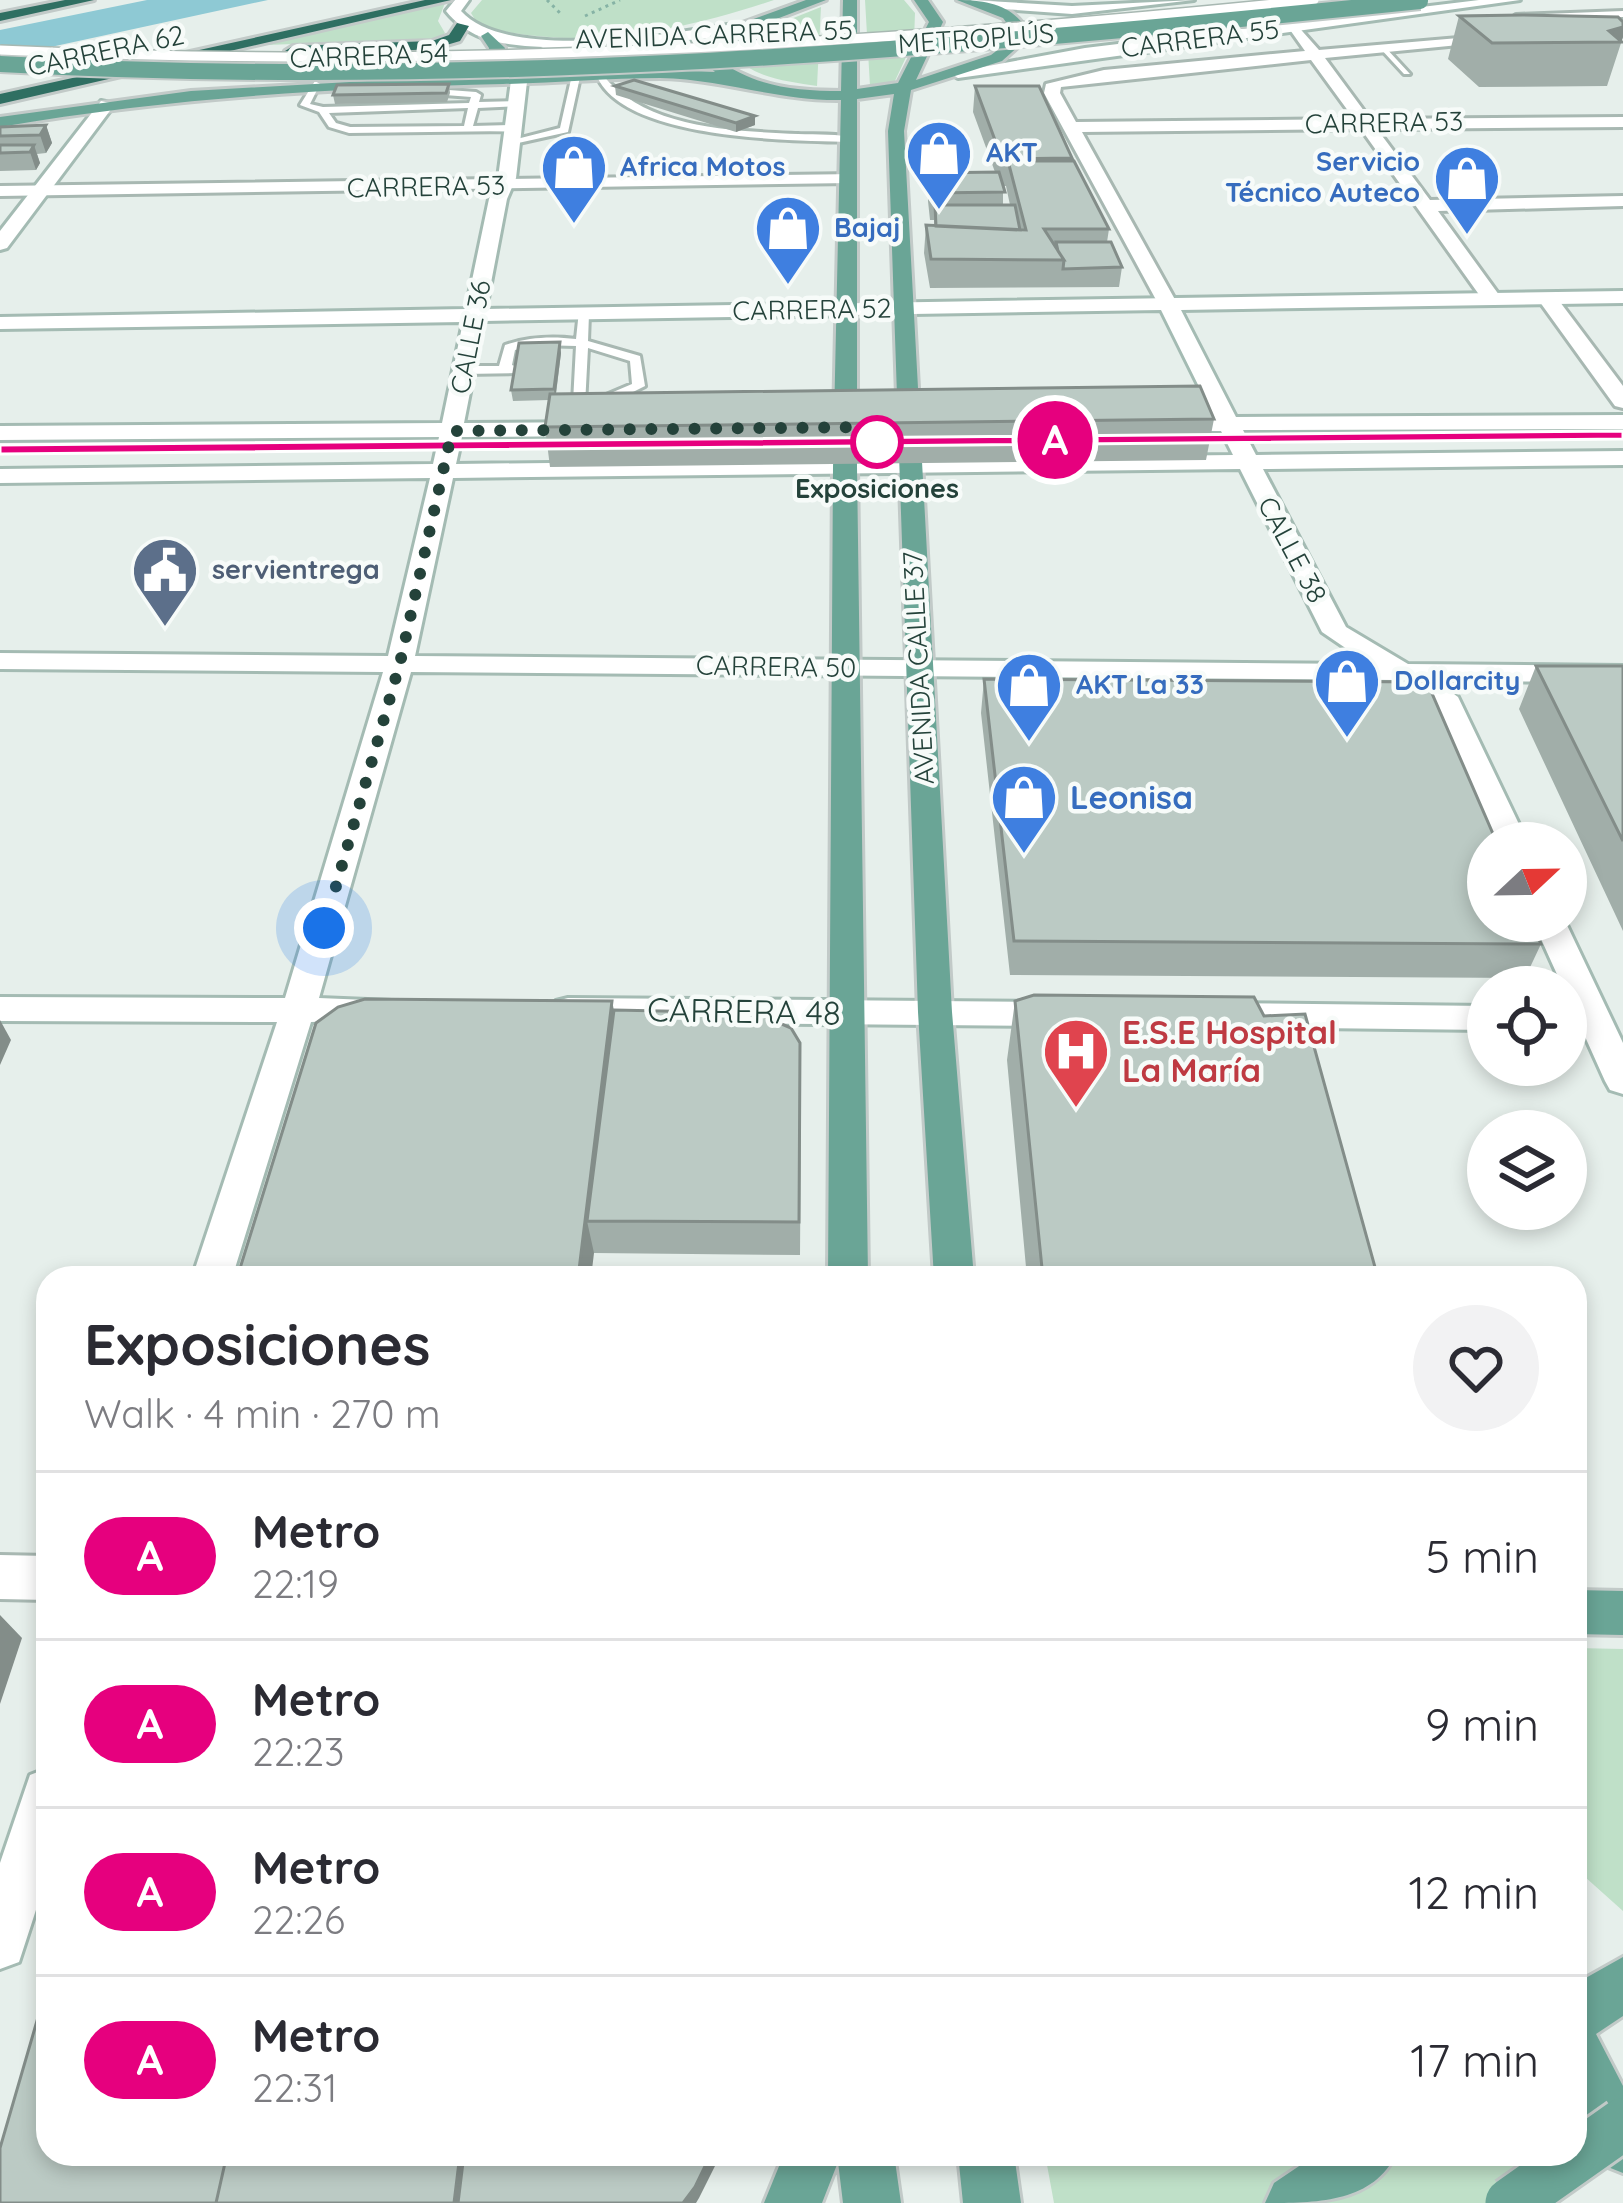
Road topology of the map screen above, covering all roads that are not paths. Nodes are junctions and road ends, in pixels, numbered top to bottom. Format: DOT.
graph roads {
  1 [pos="14,0"];
  2 [pos="38,0"];
  3 [pos="87,0"];
  4 [pos="379,0"];
  5 [pos="444,0"];
  6 [pos="463,0"];
  7 [pos="819,0"];
  8 [pos="850,0"];
  9 [pos="921,0"];
  10 [pos="1187,0"];
  11 [pos="1268,0"];
  12 [pos="1314,0"];
  13 [pos="1376,0"];
  14 [pos="1424,0"];
  15 [pos="1513,0"];
  16 [pos="970,1"];
  17 [pos="796,4"];
  18 [pos="0,7"];
  19 [pos="1112,9"];
  20 [pos="1623,14"];
  21 [pos="0,17"];
  22 [pos="1498,19"];
  23 [pos="1623,25"];
  24 [pos="462,26"];
  25 [pos="740,27"];
  26 [pos="1294,27"];
  27 [pos="488,36"];
  28 [pos="568,43"];
  29 [pos="1159,44"];
  30 [pos="1382,49"];
  31 [pos="223,50"];
  32 [pos="0,54"];
  33 [pos="1316,56"];
  34 [pos="1407,72"];
  35 [pos="958,74"];
  36 [pos="599,76"];
  37 [pos="621,76"];
  38 [pos="575,77"];
  39 [pos="521,79"];
  40 [pos="457,80"];
  41 [pos="743,81"];
  42 [pos="0,82"];
  43 [pos="769,88"];
  44 [pos="312,89"];
  45 [pos="651,90"];
  46 [pos="903,90"];
  47 [pos="404,95"];
  48 [pos="853,95"];
  49 [pos="0,99"];
  50 [pos="107,104"];
  51 [pos="517,104"];
  52 [pos="474,105"];
  53 [pos="323,110"];
  54 [pos="749,118"];
  55 [pos="0,122"];
  56 [pos="1623,122"];
  57 [pos="1364,123"];
  58 [pos="1072,127"];
  59 [pos="468,128"];
  60 [pos="395,129"];
  61 [pos="848,131"];
  62 [pos="511,136"];
  63 [pos="851,178"];
  64 [pos="503,186"];
  65 [pos="41,190"];
  66 [pos="0,191"];
  67 [pos="1623,201"];
  68 [pos="1424,206"];
  69 [pos="0,244"];
  70 [pos="1623,296"];
  71 [pos="1547,298"];
  72 [pos="1492,299"];
  73 [pos="1168,305"];
  74 [pos="904,308"];
  75 [pos="845,309"];
  76 [pos="583,314"];
  77 [pos="475,315"];
  78 [pos="0,323"];
  79 [pos="582,344"];
  80 [pos="560,368"];
  81 [pos="581,368"];
  82 [pos="464,370"];
  83 [pos="1623,401"];
  84 [pos="579,419"];
  85 [pos="1623,422"];
  86 [pos="1134,424"];
  87 [pos="1226,424"];
  88 [pos="877,427"];
  89 [pos="625,429"];
  90 [pos="452,431"];
  91 [pos="0,433"];
  92 [pos="1623,458"];
  93 [pos="1245,461"];
  94 [pos="908,466"];
  95 [pos="844,467"];
  96 [pos="444,472"];
  97 [pos="0,476"];
  98 [pos="0,661"];
  99 [pos="400,663"];
  100 [pos="844,668"];
  101 [pos="919,668"];
  102 [pos="1404,673"];
  103 [pos="1623,674"];
  104 [pos="1503,822"];
  105 [pos="1559,942"];
  106 [pos="0,1009"];
  107 [pos="296,1010"];
  108 [pos="408,1010"];
  109 [pos="524,1010"];
  110 [pos="847,1012"];
  111 [pos="935,1012"];
  112 [pos="1095,1014"];
  113 [pos="1188,1015"];
  114 [pos="1467,1018"];
  115 [pos="1594,1019"];
  116 [pos="1623,1082"];
  117 [pos="216,1266"];
  118 [pos="848,1266"];
  119 [pos="953,1266"];
  120 [pos="0,1576"];
  121 [pos="36,1578"];
  122 [pos="1587,1612"];
  123 [pos="1623,1613"];
  124 [pos="36,1830"];
  125 [pos="0,1943"];
  126 [pos="1623,1984"];
  127 [pos="1587,2008"];
  128 [pos="1587,2074"];
  129 [pos="1623,2124"];
  130 [pos="1623,2145"];
  131 [pos="1587,2149"];
  132 [pos="808,2166"];
  133 [pos="867,2166"];
  134 [pos="987,2166"];
  135 [pos="1350,2166"];
  136 [pos="1563,2166"];
  137 [pos="793,2203"];
  138 [pos="872,2203"];
  139 [pos="992,2203"];
  140 [pos="1294,2203"];
  141 [pos="1511,2203"];
  1 -- 18 [label="highway"];
  2 -- 18 [label="highway"];
  3 -- 21 [label="highway"];
  4 -- 42 [label="highway, CARRERA 62"];
  5 -- 31 [label="highway"];
  6 -- 24 [label="street"];
  7 -- 17 [label="main road"];
  8 -- 48 [label="main road, AVENIDA CALLE 37"];
  9 -- 46 [label="main road, AVENIDA CALLE 37"];
  10 -- 19 [label="street, CARRERA 55"];
  11 -- 32 [label="main road, AVENIDA CARRERA 55, bridge"];
  12 -- 32 [label="lane, bridge"];
  13 -- 32 [label="lane, METROPLÚS, bridge"];
  14 -- 32 [label="main road, AVENIDA CARRERA 55, bridge"];
  15 -- 26 [label="street, CARRERA 55"];
  16 -- 19 [label="street, CARRERA 55"];
  16 -- 35 [label="main road"];
  17 -- 25 [label="main road"];
  19 -- 29 [label="street"];
  20 -- 22 [label="lane"];
  23 -- 30 [label="street"];
  24 -- 27 [label="street"];
  24 -- 31 [label="highway"];
  25 -- 28 [label="street"];
  25 -- 41 [label="main road"];
  26 -- 29 [label="street, CARRERA 55"];
  26 -- 33 [label="street"];
  27 -- 28 [label="street"];
  27 -- 40 [label="main road"];
  28 -- 39 [label="street"];
  29 -- 35 [label="street, CARRERA 55"];
  30 -- 33 [label="street"];
  30 -- 34 [label="lane"];
  31 -- 49 [label="highway, CARRERA 62"];
  33 -- 57 [label="street"];
  33 -- 58 [label="street, CALLE 38"];
  35 -- 46 [label="main road"];
  36 -- 37 [label="main road, CARRERA 54"];
  36 -- 38 [label="main road, CARRERA 54"];
  36 -- 61 [label="lane"];
  37 -- 41 [label="main road, CARRERA 54"];
  37 -- 45 [label="lane"];
  38 -- 39 [label="main road, CARRERA 54"];
  38 -- 62 [label="lane"];
  39 -- 40 [label="main road, CARRERA 54"];
  39 -- 51 [label="street, CALLE 36"];
  40 -- 47 [label="main road, CARRERA 54"];
  41 -- 43 [label="main road, CARRERA 54"];
  43 -- 48 [label="main road"];
  43 -- 61 [label="main road"];
  44 -- 47 [label="main road, CARRERA 54"];
  44 -- 50 [label="main road, CARRERA 54"];
  44 -- 53 [label="lane"];
  46 -- 48 [label="main road"];
  46 -- 74 [label="main road, AVENIDA CALLE 37"];
  47 -- 52 [label="lane"];
  47 -- 53 [label="lane"];
  47 -- 60 [label="lane"];
  48 -- 61 [label="main road, AVENIDA CALLE 37"];
  50 -- 55 [label="main road, CARRERA 54"];
  50 -- 65 [label="street"];
  51 -- 52 [label="lane"];
  51 -- 62 [label="street, CALLE 36"];
  52 -- 59 [label="lane"];
  53 -- 60 [label="lane"];
  54 -- 61 [label="lane"];
  56 -- 57 [label="street, CARRERA 53"];
  57 -- 58 [label="street, CARRERA 53"];
  57 -- 68 [label="street"];
  58 -- 73 [label="street, CALLE 38"];
  59 -- 60 [label="lane"];
  59 -- 62 [label="lane"];
  61 -- 63 [label="main road, AVENIDA CALLE 37"];
  62 -- 64 [label="street, CALLE 36"];
  63 -- 64 [label="street, CARRERA 53"];
  63 -- 75 [label="main road, AVENIDA CALLE 37"];
  64 -- 65 [label="street, CARRERA 53"];
  64 -- 77 [label="street, CALLE 36"];
  65 -- 66 [label="street, CARRERA 53"];
  65 -- 69 [label="street"];
  67 -- 68 [label="street"];
  68 -- 72 [label="street"];
  70 -- 71 [label="street, CARRERA 52"];
  71 -- 72 [label="street, CARRERA 52"];
  71 -- 83 [label="street"];
  72 -- 73 [label="street, CARRERA 52"];
  73 -- 74 [label="street, CARRERA 52"];
  73 -- 87 [label="street, CALLE 38"];
  74 -- 75 [label="street, CARRERA 52"];
  74 -- 88 [label="main road, AVENIDA CALLE 37"];
  75 -- 76 [label="street, CARRERA 52"];
  75 -- 88 [label="main road, AVENIDA CALLE 37"];
  76 -- 77 [label="street, CARRERA 52"];
  76 -- 79 [label="lane"];
  77 -- 78 [label="street, CARRERA 52"];
  77 -- 82 [label="street, CALLE 36"];
  79 -- 81 [label="lane"];
  79 -- 82 [label="lane"];
  79 -- 84 [label="lane"];
  80 -- 81 [label="lane"];
  81 -- 84 [label="lane"];
  82 -- 90 [label="street, CALLE 36"];
  84 -- 89 [label="street"];
  84 -- 90 [label="street"];
  85 -- 87 [label="street"];
  86 -- 87 [label="street"];
  87 -- 93 [label="street, CALLE 38"];
  88 -- 94 [label="main road, AVENIDA CALLE 37"];
  88 -- 95 [label="main road, AVENIDA CALLE 37"];
  90 -- 91 [label="street"];
  90 -- 96 [label="street, CALLE 36"];
  92 -- 93 [label="street"];
  93 -- 94 [label="street"];
  93 -- 102 [label="street, CALLE 38"];
  94 -- 95 [label="street"];
  94 -- 101 [label="main road, AVENIDA CALLE 37"];
  95 -- 96 [label="street"];
  95 -- 100 [label="main road, AVENIDA CALLE 37"];
  96 -- 97 [label="street"];
  96 -- 99 [label="street, CALLE 36"];
  98 -- 99 [label="street, CARRERA 50"];
  99 -- 100 [label="street, CARRERA 50"];
  99 -- 107 [label="street, CALLE 36"];
  100 -- 101 [label="street, CARRERA 50"];
  100 -- 110 [label="main road, AVENIDA CALLE 37"];
  101 -- 102 [label="street, CARRERA 50"];
  101 -- 111 [label="main road, AVENIDA CALLE 37"];
  102 -- 103 [label="street, CARRERA 50"];
  102 -- 104 [label="street, CALLE 38"];
  105 -- 115 [label="street"];
  106 -- 107 [label="street"];
  107 -- 108 [label="street"];
  107 -- 117 [label="street, CALLE 36"];
  109 -- 110 [label="street, CARRERA 48"];
  110 -- 111 [label="street, CARRERA 48"];
  110 -- 118 [label="main road, AVENIDA CALLE 37"];
  111 -- 112 [label="street, CARRERA 48"];
  111 -- 119 [label="main road, AVENIDA CALLE 37"];
  113 -- 114 [label="street"];
  115 -- 116 [label="street"];
  120 -- 121 [label="street"];
  122 -- 123 [label="main road"];
  124 -- 125 [label="street"];
  126 -- 127 [label="main road"];
  128 -- 130 [label="main road"];
  129 -- 131 [label="main road, bridge"];
  132 -- 137 [label="main road"];
  133 -- 138 [label="main road"];
  134 -- 139 [label="main road"];
  135 -- 140 [label="main road"];
  136 -- 141 [label="main road, bridge"];
}
